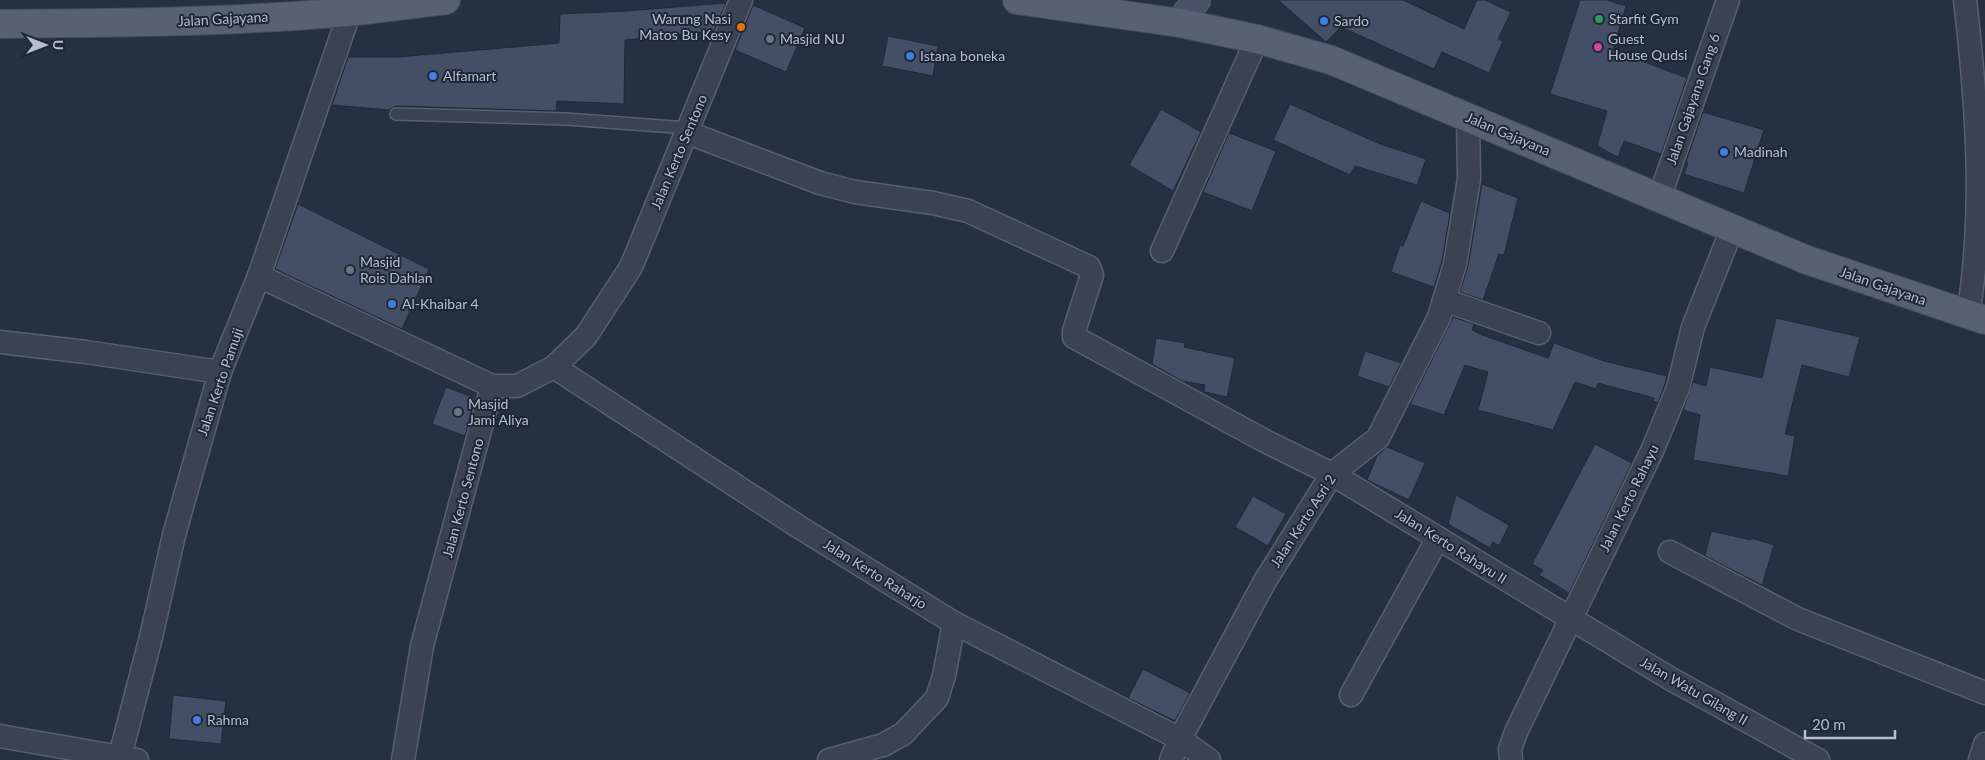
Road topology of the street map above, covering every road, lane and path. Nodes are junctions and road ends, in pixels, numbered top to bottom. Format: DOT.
graph roads {
  1 [pos="446,0"];
  2 [pos="741,0"];
  3 [pos="1017,0"];
  4 [pos="1196,0"];
  5 [pos="1728,0"];
  6 [pos="1964,0"];
  7 [pos="356,7"];
  8 [pos="1180,23"];
  9 [pos="0,24"];
  10 [pos="1257,38"];
  11 [pos="1979,64"];
  12 [pos="396,114"];
  13 [pos="1468,117"];
  14 [pos="687,130"];
  15 [pos="1659,198"];
  16 [pos="1732,229"];
  17 [pos="1162,251"];
  18 [pos="259,276"];
  19 [pos="1444,300"];
  20 [pos="1976,318"];
  21 [pos="1539,333"];
  22 [pos="0,342"];
  23 [pos="554,367"];
  24 [pos="220,372"];
  25 [pos="492,386"];
  26 [pos="1332,474"];
  27 [pos="1438,538"];
  28 [pos="1670,552"];
  29 [pos="1570,619"];
  30 [pos="954,623"];
  31 [pos="1985,693"];
  32 [pos="1351,695"];
  33 [pos="0,736"];
  34 [pos="1180,739"];
  35 [pos="1985,744"];
  36 [pos="125,759"];
  37 [pos="403,760"];
  38 [pos="829,760"];
  39 [pos="1171,760"];
  40 [pos="1209,760"];
  41 [pos="1511,760"];
  42 [pos="1818,760"];
  43 [pos="1980,760"];
  1 -- 7 [label="main road, Jalan Gajayana"];
  2 -- 14 [label="street, Jalan Kerto Sentono"];
  3 -- 8 [label="main road, Jalan Gajayana"];
  4 -- 8 [label="main road"];
  5 -- 15 [label="street, Jalan Gajayana Gang 6"];
  6 -- 11 [label="street"];
  7 -- 9 [label="main road, Jalan Gajayana"];
  7 -- 18 [label="street, Jalan Kerto Pamuji"];
  8 -- 10 [label="main road, Jalan Gajayana"];
  10 -- 13 [label="main road, Jalan Gajayana"];
  10 -- 17 [label="street"];
  11 -- 20 [label="street"];
  12 -- 14 [label="lane"];
  13 -- 15 [label="main road, Jalan Gajayana"];
  13 -- 19 [label="street, Jalan Kerto Asri 2"];
  14 -- 23 [label="street, Jalan Kerto Sentono"];
  14 -- 26 [label="street, Jalan Kerto Rahayu II"];
  15 -- 16 [label="main road, Jalan Gajayana"];
  16 -- 20 [label="main road, Jalan Gajayana"];
  16 -- 29 [label="street, Jalan Kerto Rahayu"];
  18 -- 24 [label="street, Jalan Kerto Pamuji"];
  18 -- 25 [label="street"];
  19 -- 21 [label="street"];
  19 -- 26 [label="street, Jalan Kerto Asri 2"];
  22 -- 24 [label="street"];
  23 -- 25 [label="street, Jalan Kerto Sentono"];
  23 -- 30 [label="street, Jalan Kerto Raharjo"];
  24 -- 36 [label="street, Jalan Kerto Pamuji"];
  25 -- 37 [label="street, Jalan Kerto Sentono"];
  26 -- 27 [label="street, Jalan Kerto Rahayu II"];
  26 -- 34 [label="street, Jalan Kerto Asri 2"];
  27 -- 29 [label="street, Jalan Kerto Rahayu II"];
  27 -- 32 [label="street"];
  28 -- 31 [label="street"];
  29 -- 41 [label="street, Jalan Kerto Rahayu"];
  29 -- 42 [label="street, Jalan Watu Gilang II"];
  30 -- 34 [label="street, Jalan Kerto Raharjo"];
  30 -- 38 [label="street"];
  33 -- 36 [label="street"];
  34 -- 39 [label="street, Jalan Kerto Asri 2"];
  34 -- 40 [label="street, Jalan Kerto Raharjo"];
  35 -- 43 [label="street"];
}
